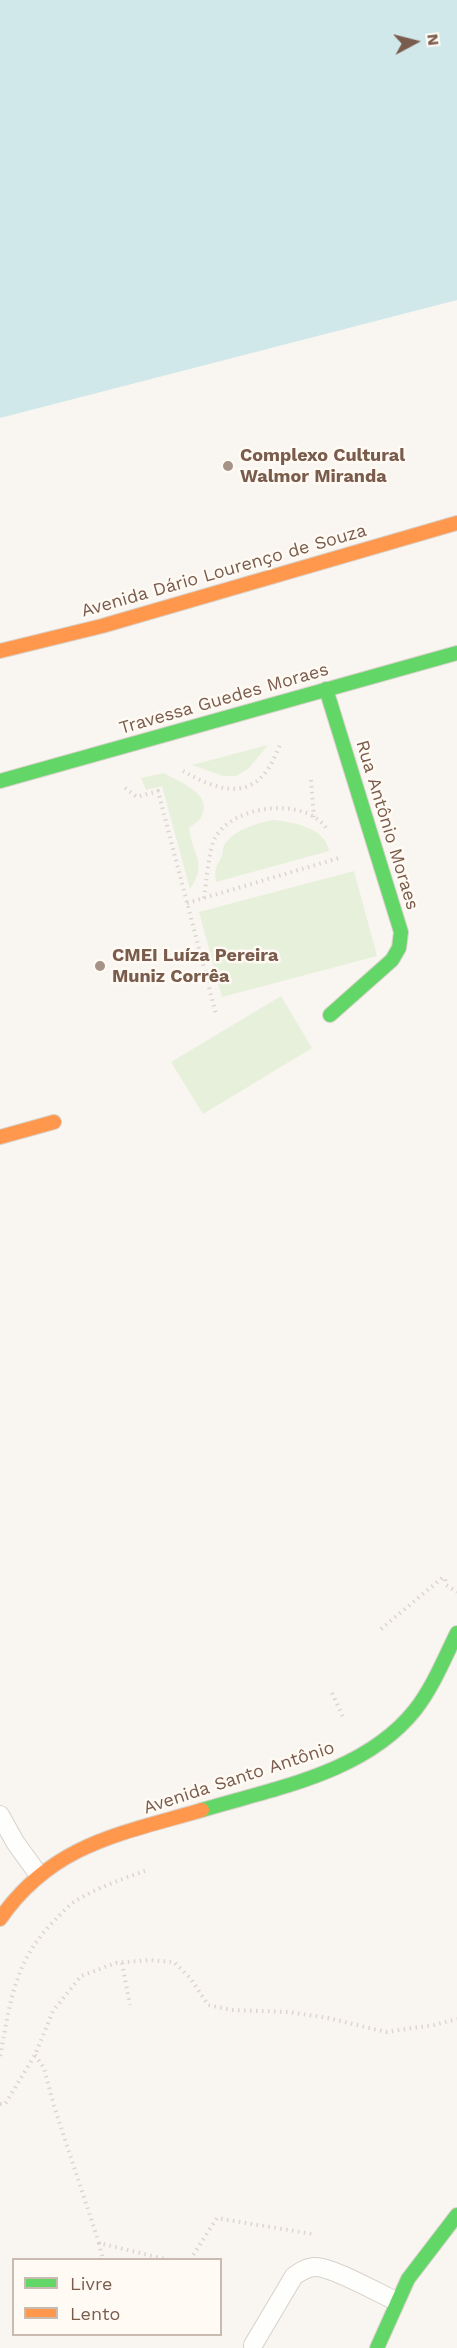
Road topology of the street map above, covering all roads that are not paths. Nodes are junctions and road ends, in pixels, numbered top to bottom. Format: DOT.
graph roads {
  1 [pos="457,523"];
  2 [pos="0,651"];
  3 [pos="457,653"];
  4 [pos="326,689"];
  5 [pos="0,781"];
  6 [pos="330,1015"];
  7 [pos="54,1122"];
  8 [pos="0,1137"];
  9 [pos="457,1633"];
  10 [pos="0,1815"];
  11 [pos="38,1874"];
  12 [pos="0,1919"];
  13 [pos="457,2215"];
  14 [pos="396,2301"];
  15 [pos="253,2345"];
  16 [pos="377,2348"];
  1 -- 2 [label="street, Avenida Dário Lourenço de Souza"];
  3 -- 4 [label="street, Travessa Guedes Moraes"];
  4 -- 5 [label="street, Travessa Guedes Moraes"];
  4 -- 6 [label="street, Rua Antônio Moraes"];
  7 -- 8 [label="street"];
  9 -- 11 [label="street, Avenida Santo Antônio"];
  10 -- 11 [label="lane"];
  11 -- 12 [label="street, Avenida Santo Antônio"];
  13 -- 14 [label="street"];
  14 -- 15 [label="lane"];
  14 -- 16 [label="street"];
}
